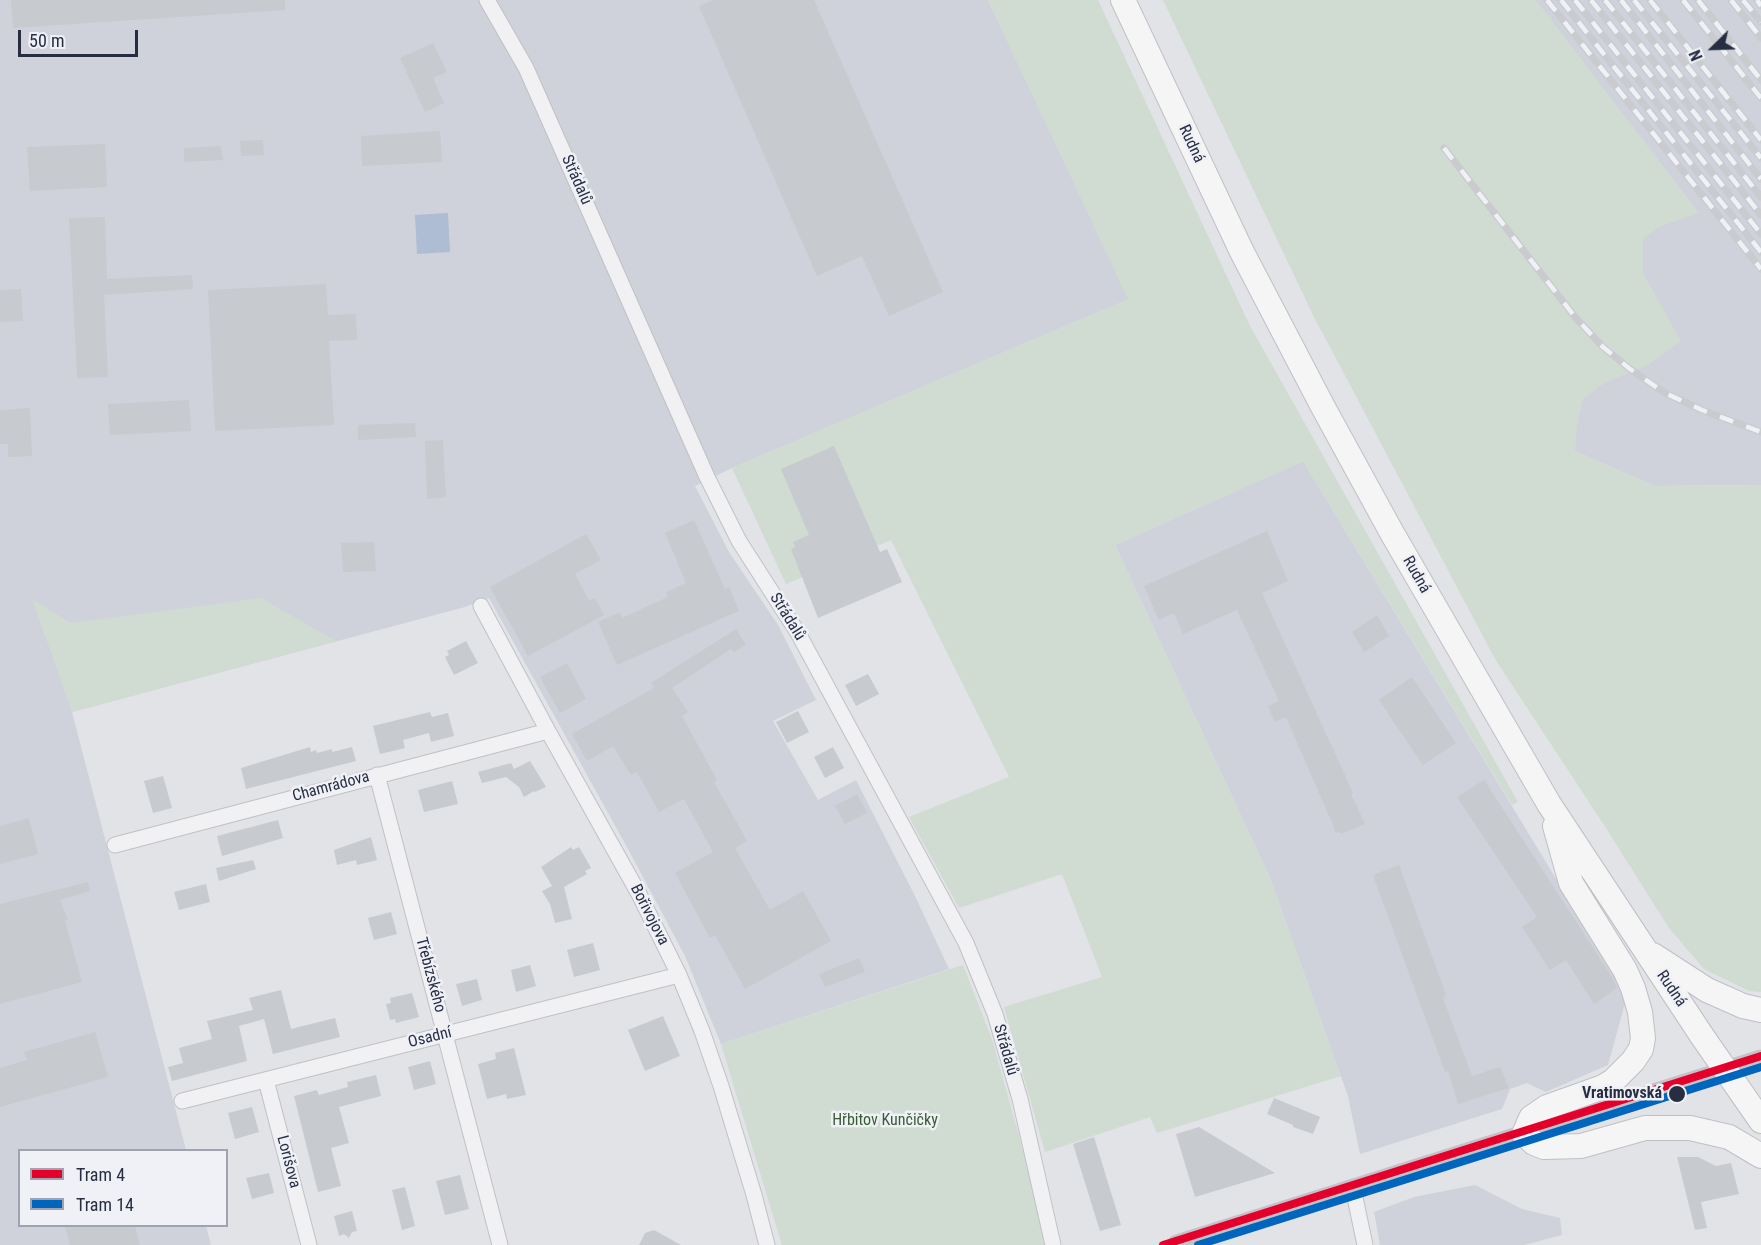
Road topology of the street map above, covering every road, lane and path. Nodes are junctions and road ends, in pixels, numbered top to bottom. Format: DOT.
graph roads {
  1 [pos="486,0"];
  2 [pos="1123,0"];
  3 [pos="481,606"];
  4 [pos="548,731"];
  5 [pos="377,775"];
  6 [pos="1549,804"];
  7 [pos="115,845"];
  8 [pos="1645,951"];
  9 [pos="678,975"];
  10 [pos="1761,1010"];
  11 [pos="445,1034"];
  12 [pos="1761,1060"];
  13 [pos="1726,1071"];
  14 [pos="266,1080"];
  15 [pos="182,1101"];
  16 [pos="1761,1121"];
  17 [pos="1524,1134"];
  18 [pos="1761,1156"];
  19 [pos="1353,1188"];
  20 [pos="309,1245"];
  21 [pos="500,1245"];
  22 [pos="767,1245"];
  23 [pos="1053,1245"];
  24 [pos="1177,1245"];
  25 [pos="1365,1245"];
  1 -- 23 [label="street, Střádalů"];
  2 -- 6 [label="main road, Rudná"];
  3 -- 4 [label="street, Bořivojova"];
  4 -- 5 [label="street, Chamrádova"];
  4 -- 9 [label="street, Bořivojova"];
  5 -- 7 [label="street, Chamrádova"];
  5 -- 11 [label="street, Třebízského"];
  6 -- 8 [label="main road, Rudná"];
  6 -- 17 [label="main road"];
  8 -- 10 [label="main road"];
  8 -- 13 [label="main road, Rudná"];
  9 -- 11 [label="street, Osadní"];
  9 -- 22 [label="street, Bořivojova"];
  11 -- 14 [label="street, Osadní"];
  11 -- 21 [label="street, Třebízského"];
  12 -- 13 [label="street"];
  13 -- 16 [label="main road, Rudná"];
  13 -- 17 [label="street"];
  14 -- 15 [label="street, Osadní"];
  14 -- 20 [label="street, Lorišova"];
  17 -- 18 [label="main road"];
  17 -- 19 [label="street"];
  19 -- 24 [label="street"];
  19 -- 25 [label="street"];
}
